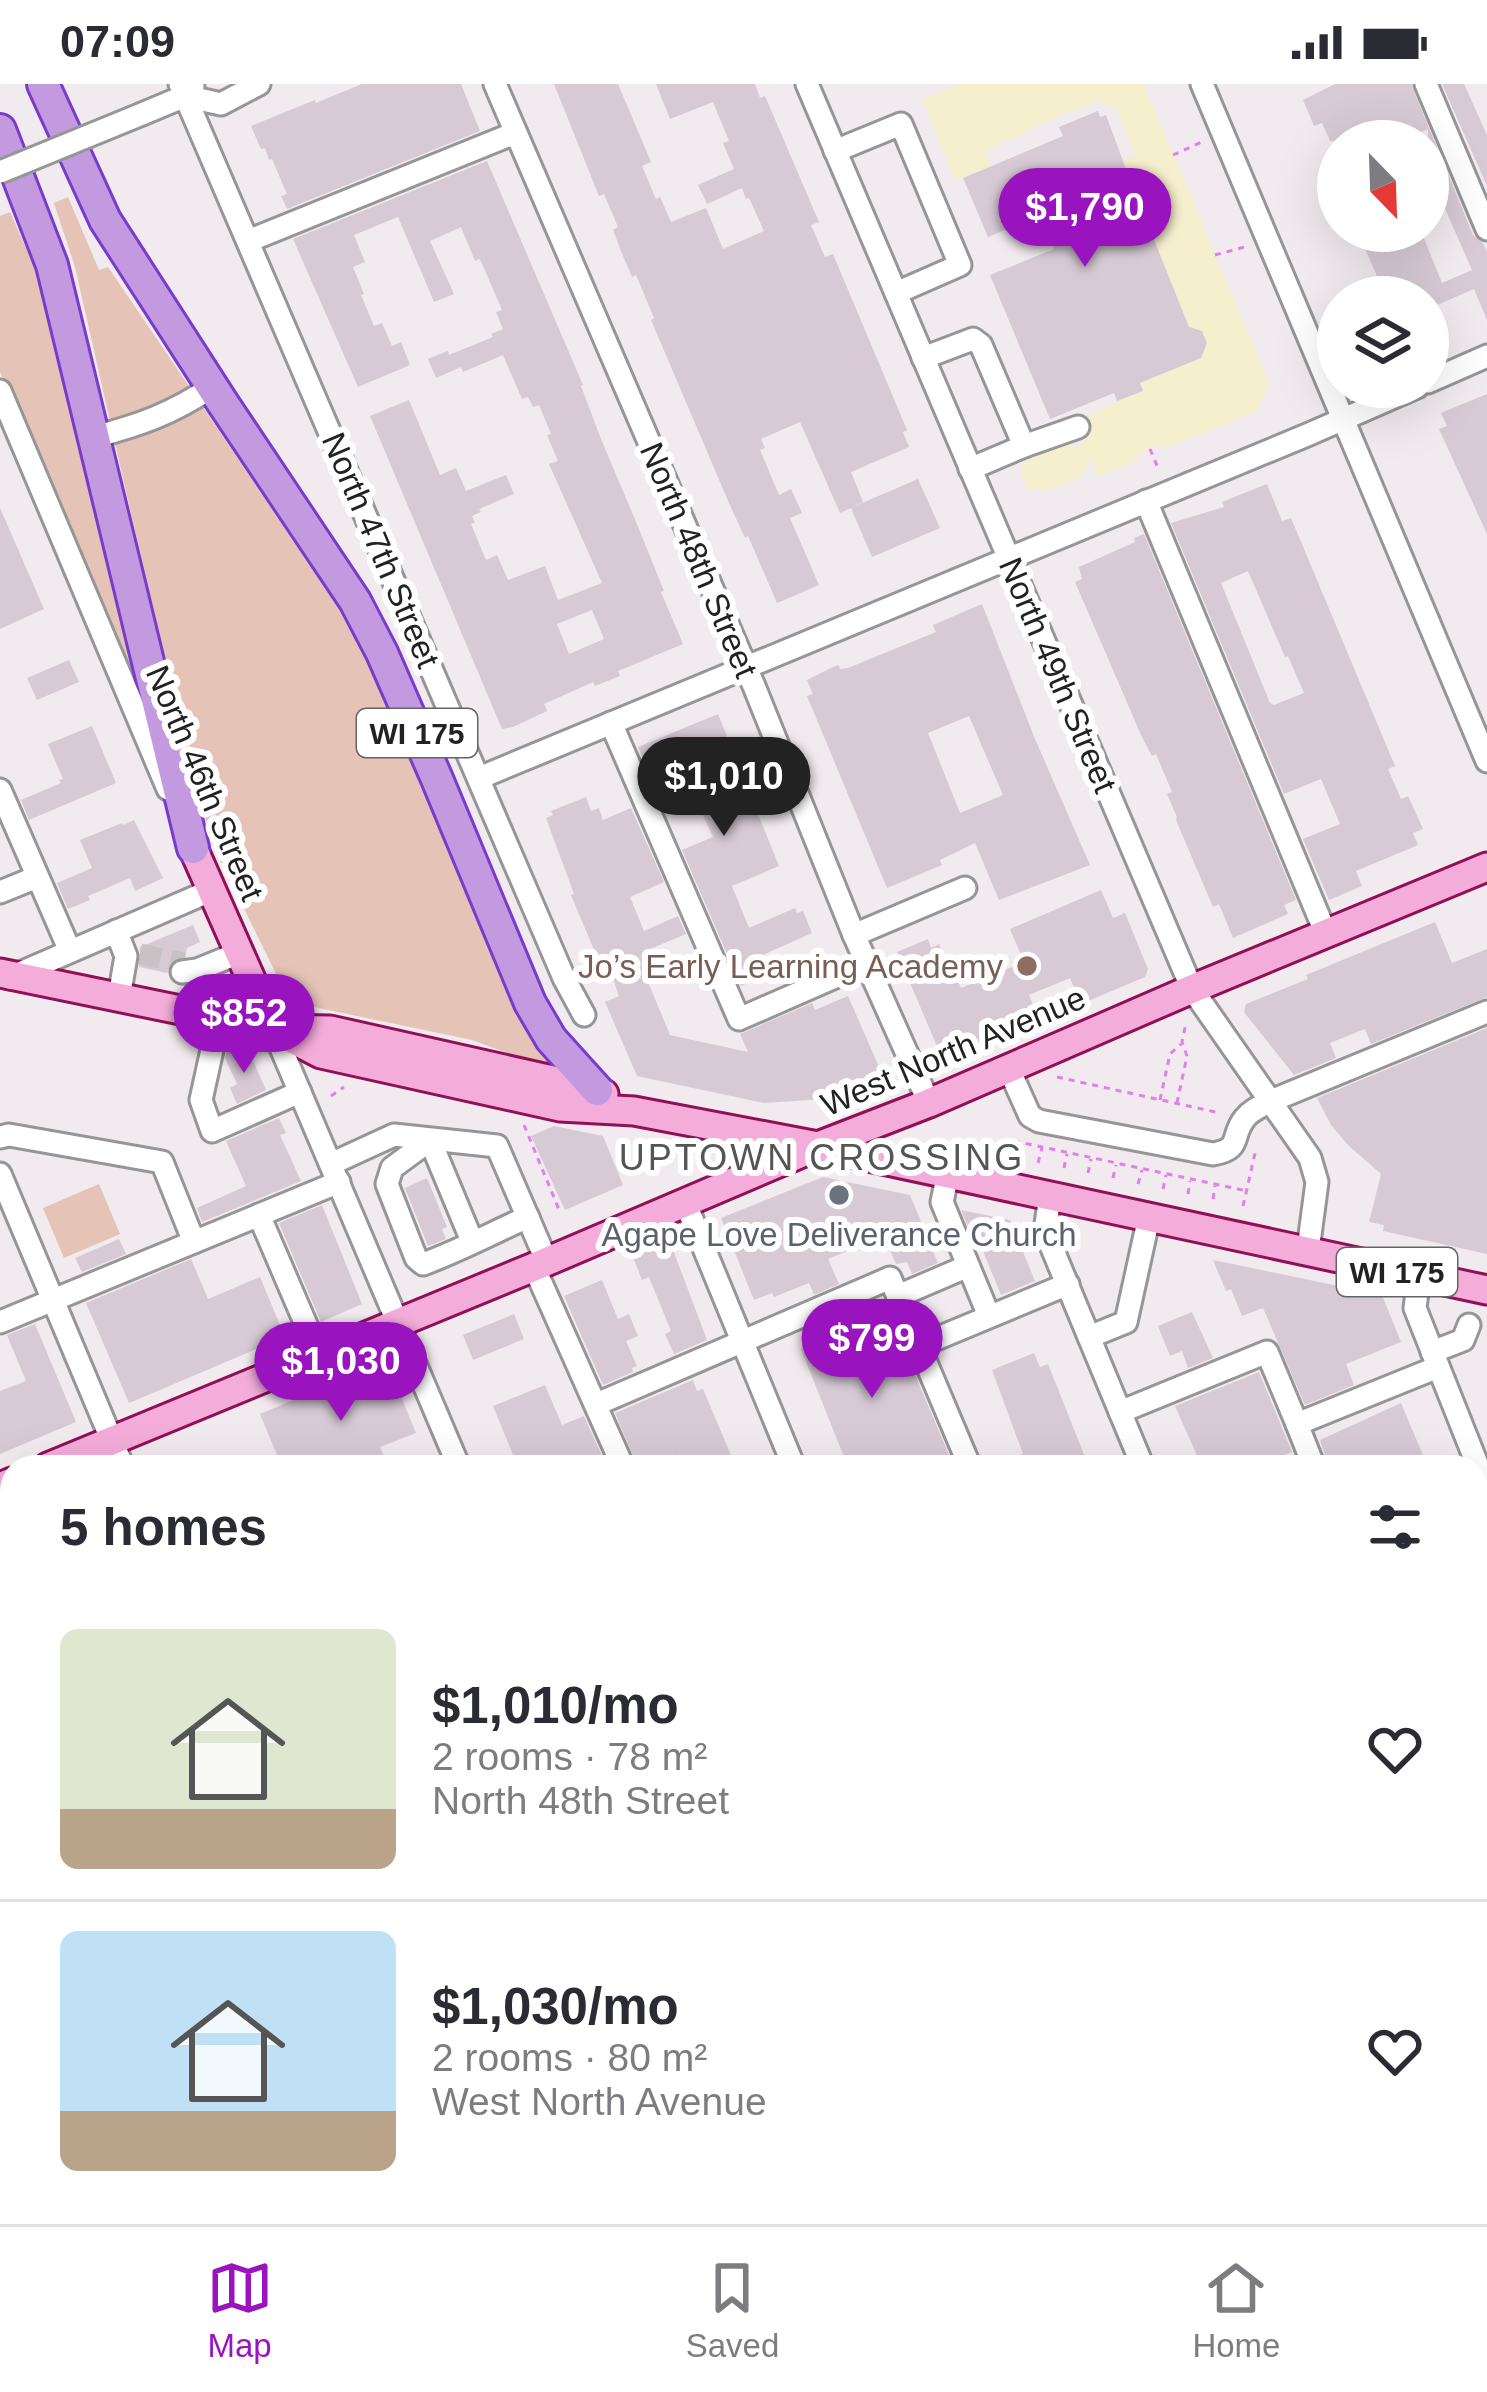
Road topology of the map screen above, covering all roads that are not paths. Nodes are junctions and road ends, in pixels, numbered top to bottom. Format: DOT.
graph roads {
  1 [pos="44,84"];
  2 [pos="259,84"];
  3 [pos="495,84"];
  4 [pos="807,84"];
  5 [pos="1202,84"];
  6 [pos="1426,84"];
  7 [pos="187,88"];
  8 [pos="0,130"];
  9 [pos="515,133"];
  10 [pos="835,151"];
  11 [pos="0,172"];
  12 [pos="1487,229"];
  13 [pos="248,241"];
  14 [pos="896,293"];
  15 [pos="1487,356"];
  16 [pos="923,358"];
  17 [pos="1449,373"];
  18 [pos="212,387"];
  19 [pos="0,391"];
  20 [pos="1369,408"];
  21 [pos="1341,420"];
  22 [pos="1078,427"];
  23 [pos="94,437"];
  24 [pos="1024,446"];
  25 [pos="970,469"];
  26 [pos="1146,501"];
  27 [pos="1007,558"];
  28 [pos="745,667"];
  29 [pos="611,723"];
  30 [pos="1487,761"];
  31 [pos="479,778"];
  32 [pos="0,790"];
  33 [pos="193,848"];
  34 [pos="1487,867"];
  35 [pos="38,877"];
  36 [pos="965,888"];
  37 [pos="212,890"];
  38 [pos="0,892"];
  39 [pos="116,932"];
  40 [pos="1326,934"];
  41 [pos="861,950"];
  42 [pos="70,951"];
  43 [pos="239,952"];
  44 [pos="4,977"];
  45 [pos="1192,988"];
  46 [pos="119,998"];
  47 [pos="189,1012"];
  48 [pos="1487,1012"];
  49 [pos="584,1016"];
  50 [pos="219,1018"];
  51 [pos="273,1029"];
  52 [pos="1009,1069"];
  53 [pos="597,1090"];
  54 [pos="300,1092"];
  55 [pos="1271,1101"];
  56 [pos="929,1103"];
  57 [pos="634,1111"];
  58 [pos="0,1137"];
  59 [pos="430,1140"];
  60 [pos="818,1146"];
  61 [pos="335,1173"];
  62 [pos="948,1173"];
  63 [pos="0,1174"];
  64 [pos="1050,1196"];
  65 [pos="685,1202"];
  66 [pos="259,1215"];
  67 [pos="528,1217"];
  68 [pos="1149,1217"];
  69 [pos="472,1241"];
  70 [pos="194,1242"];
  71 [pos="1308,1250"];
  72 [pos="541,1265"];
  73 [pos="968,1266"];
  74 [pos="1419,1277"];
  75 [pos="1068,1284"];
  76 [pos="1487,1290"];
  77 [pos="898,1296"];
  78 [pos="53,1300"];
  79 [pos="989,1316"];
  80 [pos="0,1322"];
  81 [pos="399,1322"];
  82 [pos="1469,1325"];
  83 [pos="1090,1337"];
  84 [pos="742,1341"];
  85 [pos="920,1346"];
  86 [pos="319,1355"];
  87 [pos="1435,1360"];
  88 [pos="597,1404"];
  89 [pos="1120,1412"];
  90 [pos="1297,1424"];
  91 [pos="111,1440"];
  92 [pos="76,1455"];
  93 [pos="117,1455"];
  94 [pos="454,1455"];
  95 [pos="618,1455"];
  96 [pos="789,1455"];
  97 [pos="965,1455"];
  98 [pos="1138,1455"];
  99 [pos="1309,1455"];
  100 [pos="1473,1455"];
  1 -- 18 [label="highway, WI 175"];
  2 -- 7 [label="street"];
  3 -- 9 [label="street, North 48th Street"];
  4 -- 10 [label="street, North 49th Street"];
  5 -- 21 [label="street"];
  6 -- 12 [label="street"];
  7 -- 11 [label="street, bridge"];
  7 -- 13 [label="street, North 47th Street"];
  8 -- 23 [label="highway"];
  9 -- 13 [label="street"];
  9 -- 28 [label="street, North 48th Street"];
  10 -- 14 [label="street, North 49th Street"];
  10 -- 14 [label="street"];
  13 -- 31 [label="street, North 47th Street"];
  14 -- 16 [label="street, North 49th Street"];
  15 -- 17 [label="street"];
  16 -- 24 [label="street"];
  16 -- 25 [label="street, North 49th Street"];
  18 -- 23 [label="street"];
  18 -- 53 [label="highway, WI 175"];
  19 -- 33 [label="street, North 46th Street"];
  20 -- 21 [label="street"];
  21 -- 26 [label="street"];
  21 -- 30 [label="street"];
  22 -- 24 [label="street"];
  23 -- 33 [label="highway"];
  24 -- 25 [label="street"];
  25 -- 27 [label="street, North 49th Street"];
  26 -- 27 [label="street"];
  26 -- 40 [label="street"];
  27 -- 28 [label="street"];
  27 -- 45 [label="street, North 49th Street"];
  28 -- 29 [label="street"];
  28 -- 41 [label="street, North 48th Street"];
  29 -- 31 [label="street"];
  29 -- 41 [label="street"];
  31 -- 49 [label="street, North 47th Street"];
  32 -- 35 [label="street"];
  33 -- 37 [label="main road, North 46th Street"];
  34 -- 40 [label="main road, West North Avenue"];
  35 -- 38 [label="street"];
  35 -- 42 [label="street"];
  36 -- 41 [label="street"];
  37 -- 39 [label="street"];
  37 -- 43 [label="main road, North 46th Street"];
  39 -- 42 [label="street"];
  39 -- 46 [label="street"];
  40 -- 45 [label="main road, West North Avenue"];
  41 -- 56 [label="street, North 48th Street"];
  42 -- 44 [label="street"];
  43 -- 47 [label="street"];
  43 -- 51 [label="main road, North 46th Street"];
  44 -- 46 [label="main road"];
  45 -- 52 [label="main road, West North Avenue"];
  45 -- 55 [label="street, North 49th Street"];
  46 -- 47 [label="main road"];
  47 -- 50 [label="main road"];
  48 -- 55 [label="street"];
  50 -- 51 [label="main road"];
  50 -- 54 [label="street"];
  51 -- 53 [label="main road"];
  51 -- 54 [label="street, North 46th Street"];
  51 -- 57 [label="main road, WI 175"];
  52 -- 55 [label="street"];
  52 -- 56 [label="main road, West North Avenue"];
  53 -- 57 [label="main road, WI 175"];
  54 -- 61 [label="street, North 46th Street"];
  55 -- 71 [label="street, North 49th Street"];
  56 -- 60 [label="main road, West North Avenue"];
  57 -- 60 [label="main road, WI 175"];
  58 -- 70 [label="street"];
  59 -- 61 [label="street"];
  59 -- 67 [label="street"];
  59 -- 69 [label="street"];
  59 -- 69 [label="street"];
  60 -- 62 [label="main road, WI 175"];
  60 -- 65 [label="main road, West North Avenue"];
  61 -- 66 [label="street"];
  61 -- 81 [label="street, North 46th Street"];
  62 -- 64 [label="main road, WI 175"];
  62 -- 73 [label="street"];
  63 -- 78 [label="street"];
  64 -- 68 [label="main road, WI 175"];
  64 -- 75 [label="street"];
  65 -- 72 [label="main road, West North Avenue"];
  65 -- 84 [label="street"];
  66 -- 70 [label="street"];
  66 -- 86 [label="street"];
  67 -- 69 [label="street"];
  67 -- 72 [label="street"];
  68 -- 71 [label="main road, WI 175"];
  68 -- 83 [label="street"];
  70 -- 78 [label="street"];
  71 -- 74 [label="main road, WI 175"];
  72 -- 81 [label="main road, West North Avenue"];
  72 -- 88 [label="street"];
  73 -- 77 [label="street"];
  73 -- 79 [label="street"];
  74 -- 76 [label="main road, WI 175"];
  74 -- 87 [label="street"];
  75 -- 79 [label="street"];
  75 -- 83 [label="street"];
  77 -- 84 [label="street"];
  77 -- 85 [label="street"];
  78 -- 80 [label="street"];
  78 -- 91 [label="street"];
  79 -- 85 [label="street"];
  81 -- 86 [label="main road, West North Avenue"];
  81 -- 94 [label="street, North 46th Street"];
  82 -- 87 [label="street"];
  83 -- 89 [label="street"];
  84 -- 88 [label="street"];
  84 -- 96 [label="street"];
  85 -- 97 [label="street"];
  86 -- 91 [label="main road, West North Avenue"];
  87 -- 90 [label="street"];
  87 -- 100 [label="street"];
  88 -- 95 [label="street"];
  89 -- 90 [label="street"];
  89 -- 98 [label="street"];
  90 -- 99 [label="street"];
  91 -- 92 [label="main road, West North Avenue"];
  91 -- 93 [label="street"];
}
